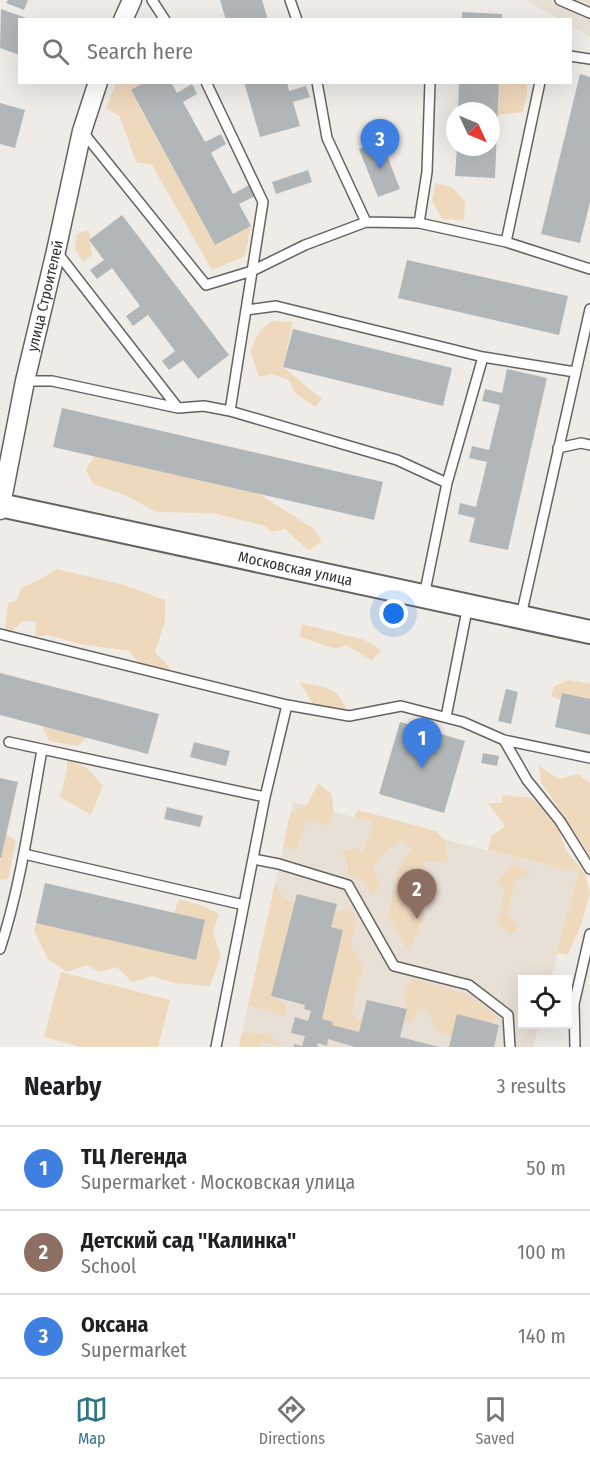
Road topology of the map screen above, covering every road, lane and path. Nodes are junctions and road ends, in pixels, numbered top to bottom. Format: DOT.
graph roads {
  1 [pos="132,0"];
  2 [pos="152,0"];
  3 [pos="290,0"];
  4 [pos="560,0"];
  5 [pos="590,13"];
  6 [pos="124,18"];
  7 [pos="164,18"];
  8 [pos="296,18"];
  9 [pos="572,56"];
  10 [pos="590,59"];
  11 [pos="97,84"];
  12 [pos="207,84"];
  13 [pos="317,84"];
  14 [pos="430,84"];
  15 [pos="540,84"];
  16 [pos="82,131"];
  17 [pos="366,222"];
  18 [pos="419,223"];
  19 [pos="506,242"];
  20 [pos="56,251"];
  21 [pos="590,269"];
  22 [pos="252,271"];
  23 [pos="590,309"];
  24 [pos="246,310"];
  25 [pos="483,357"];
  26 [pos="574,372"];
  27 [pos="25,381"];
  28 [pos="178,408"];
  29 [pos="230,411"];
  30 [pos="590,445"];
  31 [pos="558,448"];
  32 [pos="447,483"];
  33 [pos="0,507"];
  34 [pos="424,596"];
  35 [pos="468,605"];
  36 [pos="521,616"];
  37 [pos="590,632"];
  38 [pos="0,634"];
  39 [pos="287,705"];
  40 [pos="446,717"];
  41 [pos="504,740"];
  42 [pos="9,742"];
  43 [pos="42,750"];
  44 [pos="590,758"];
  45 [pos="264,797"];
  46 [pos="24,854"];
  47 [pos="253,859"];
  48 [pos="590,869"];
  49 [pos="244,905"];
  50 [pos="590,934"];
  51 [pos="0,949"];
  52 [pos="216,1047"];
  53 [pos="510,1047"];
  54 [pos="576,1047"];
  1 -- 6 [label="street"];
  2 -- 7 [label="lane"];
  3 -- 8 [label="lane"];
  4 -- 5 [label="lane"];
  9 -- 10 [label="lane"];
  11 -- 16 [label="street, улица Строителей"];
  12 -- 22 [label="lane"];
  13 -- 17 [label="lane"];
  14 -- 18 [label="lane"];
  15 -- 19 [label="lane"];
  16 -- 20 [label="street, улица Строителей"];
  16 -- 22 [label="lane"];
  17 -- 18 [label="lane"];
  17 -- 22 [label="lane"];
  18 -- 19 [label="lane"];
  19 -- 21 [label="lane"];
  20 -- 27 [label="street, улица Строителей"];
  20 -- 28 [label="lane"];
  22 -- 24 [label="lane"];
  23 -- 26 [label="lane"];
  24 -- 25 [label="lane"];
  24 -- 29 [label="lane"];
  25 -- 26 [label="lane"];
  25 -- 32 [label="lane"];
  26 -- 31 [label="lane"];
  27 -- 28 [label="lane"];
  27 -- 33 [label="street, улица Строителей"];
  28 -- 29 [label="lane"];
  29 -- 32 [label="lane"];
  30 -- 31 [label="lane"];
  31 -- 36 [label="lane"];
  32 -- 34 [label="lane"];
  33 -- 34 [label="street, Московская улица"];
  34 -- 35 [label="street, Московская улица"];
  35 -- 36 [label="street, Московская улица"];
  35 -- 40 [label="lane"];
  36 -- 37 [label="street, Московская улица"];
  38 -- 39 [label="lane"];
  39 -- 40 [label="lane"];
  39 -- 45 [label="lane"];
  40 -- 41 [label="lane"];
  41 -- 44 [label="lane"];
  41 -- 48 [label="lane"];
  42 -- 43 [label="lane"];
  43 -- 45 [label="lane"];
  43 -- 46 [label="lane"];
  45 -- 47 [label="lane"];
  46 -- 49 [label="lane"];
  46 -- 51 [label="lane"];
  47 -- 49 [label="lane"];
  47 -- 53 [label="lane"];
  49 -- 52 [label="lane"];
  50 -- 54 [label="lane"];
}
